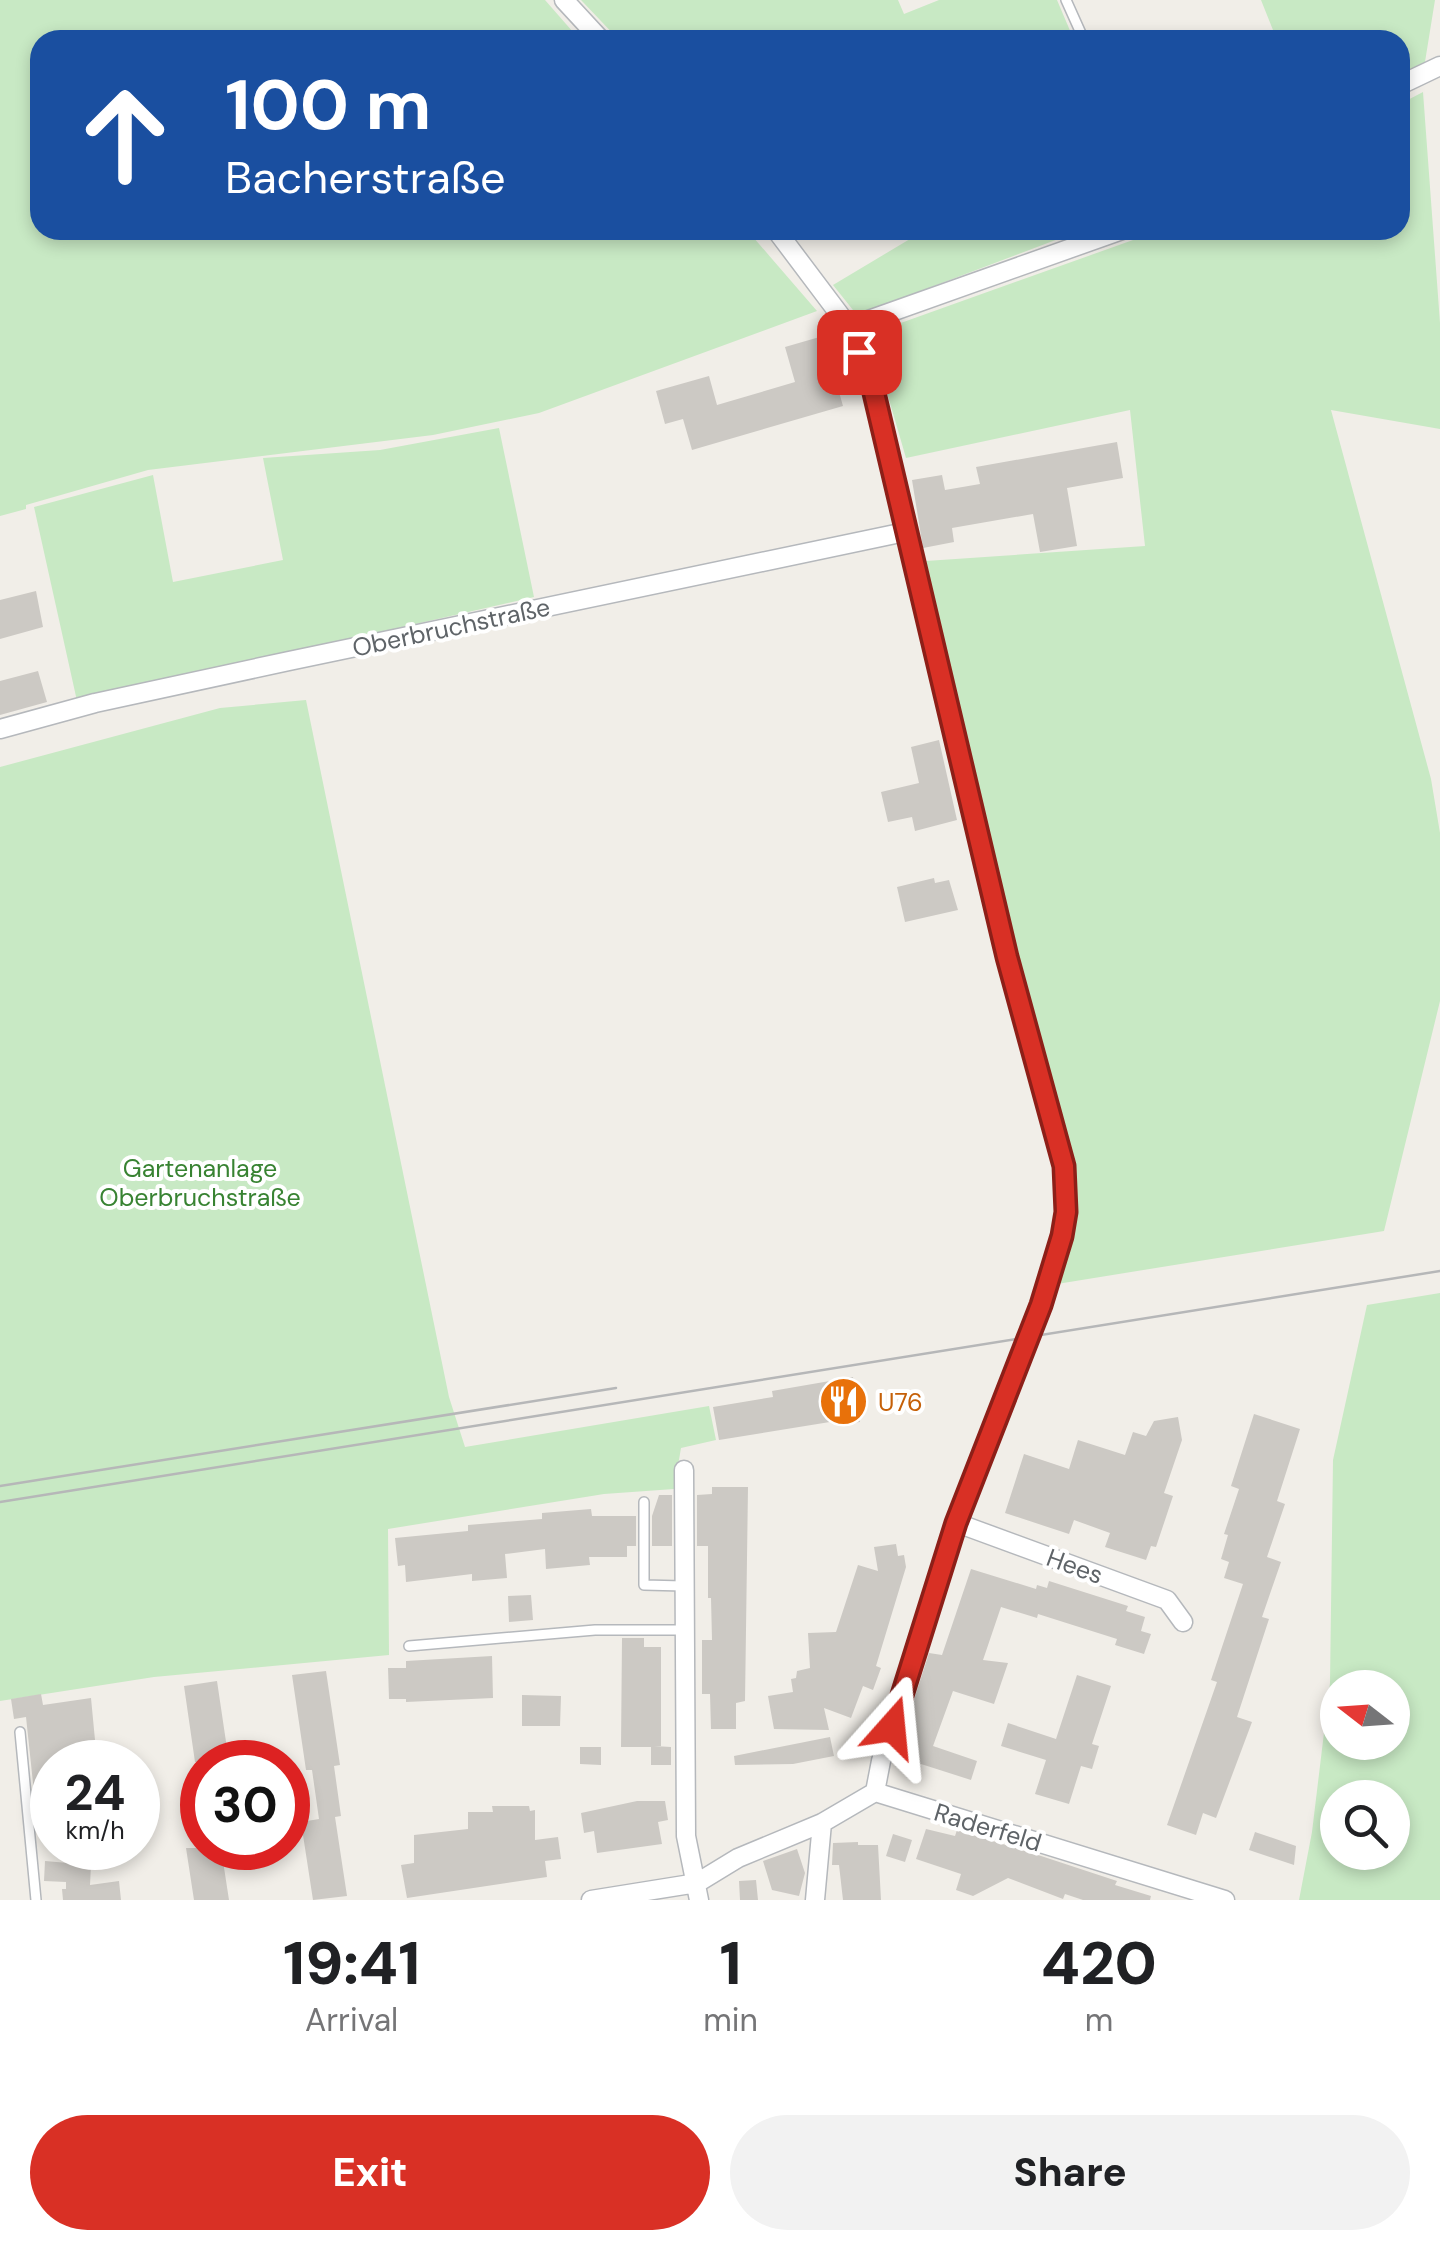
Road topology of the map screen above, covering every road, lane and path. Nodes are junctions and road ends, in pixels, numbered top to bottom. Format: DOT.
graph roads {
  1 [pos="564,0"];
  2 [pos="1066,0"];
  3 [pos="592,30"];
  4 [pos="1080,30"];
  5 [pos="1440,66"];
  6 [pos="1410,80"];
  7 [pos="783,240"];
  8 [pos="1094,240"];
  9 [pos="849,328"];
  10 [pos="904,532"];
  11 [pos="0,729"];
  12 [pos="684,1470"];
  13 [pos="644,1502"];
  14 [pos="956,1523"];
  15 [pos="684,1586"];
  16 [pos="1183,1622"];
  17 [pos="684,1630"];
  18 [pos="409,1646"];
  19 [pos="20,1732"];
  20 [pos="875,1792"];
  21 [pos="822,1823"];
  22 [pos="698,1892"];
  23 [pos="36,1900"];
  24 [pos="590,1900"];
  25 [pos="815,1900"];
  26 [pos="1224,1900"];
  1 -- 3 [label="street"];
  2 -- 4 [label="lane"];
  5 -- 6 [label="street"];
  7 -- 9 [label="street"];
  8 -- 9 [label="street"];
  9 -- 10 [label="street"];
  10 -- 11 [label="street, Oberbruchstraße"];
  10 -- 14 [label="street"];
  12 -- 15 [label="street"];
  13 -- 15 [label="lane"];
  14 -- 16 [label="street, Hees"];
  14 -- 20 [label="street"];
  15 -- 17 [label="street"];
  17 -- 18 [label="lane"];
  17 -- 22 [label="street"];
  19 -- 23 [label="lane"];
  20 -- 21 [label="street"];
  20 -- 26 [label="street, Raderfeld"];
  21 -- 22 [label="street"];
  21 -- 25 [label="street"];
  22 -- 24 [label="street"];
}
